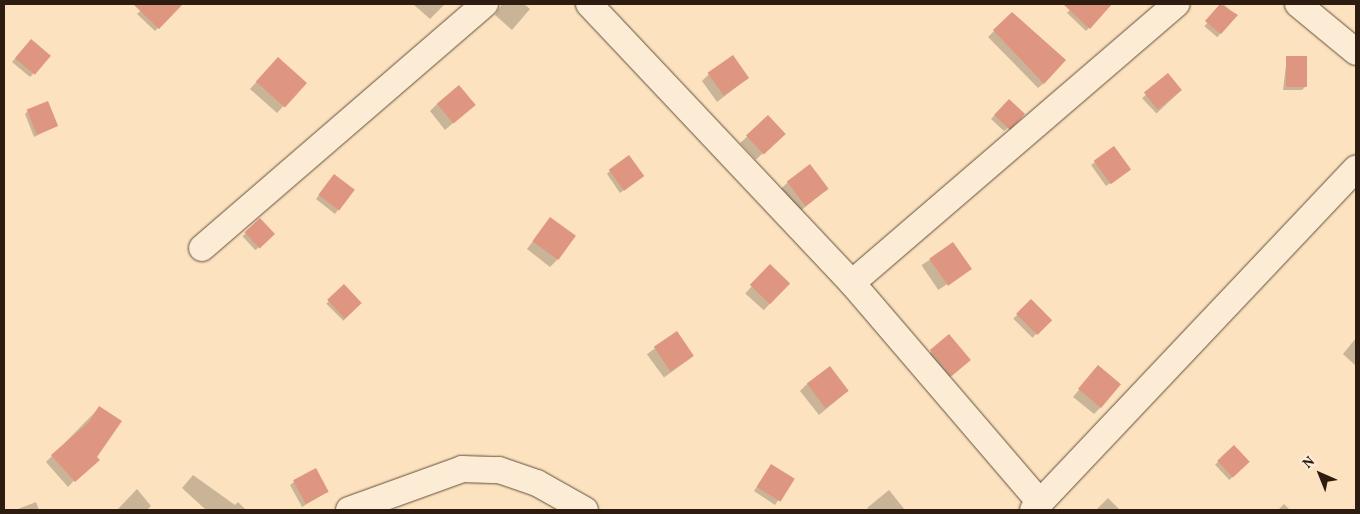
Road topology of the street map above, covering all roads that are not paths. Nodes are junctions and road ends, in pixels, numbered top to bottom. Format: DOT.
graph roads {
  1 [pos="485,4"];
  2 [pos="589,4"];
  3 [pos="1176,4"];
  4 [pos="1298,4"];
  5 [pos="1356,52"];
  6 [pos="1356,168"];
  7 [pos="202,248"];
  8 [pos="852,283"];
  9 [pos="1036,506"];
  10 [pos="348,510"];
  11 [pos="586,510"];
  1 -- 7 [label="street"];
  2 -- 8 [label="street"];
  3 -- 8 [label="street"];
  4 -- 5 [label="street"];
  6 -- 9 [label="street"];
  8 -- 9 [label="street"];
  10 -- 11 [label="street"];
}
